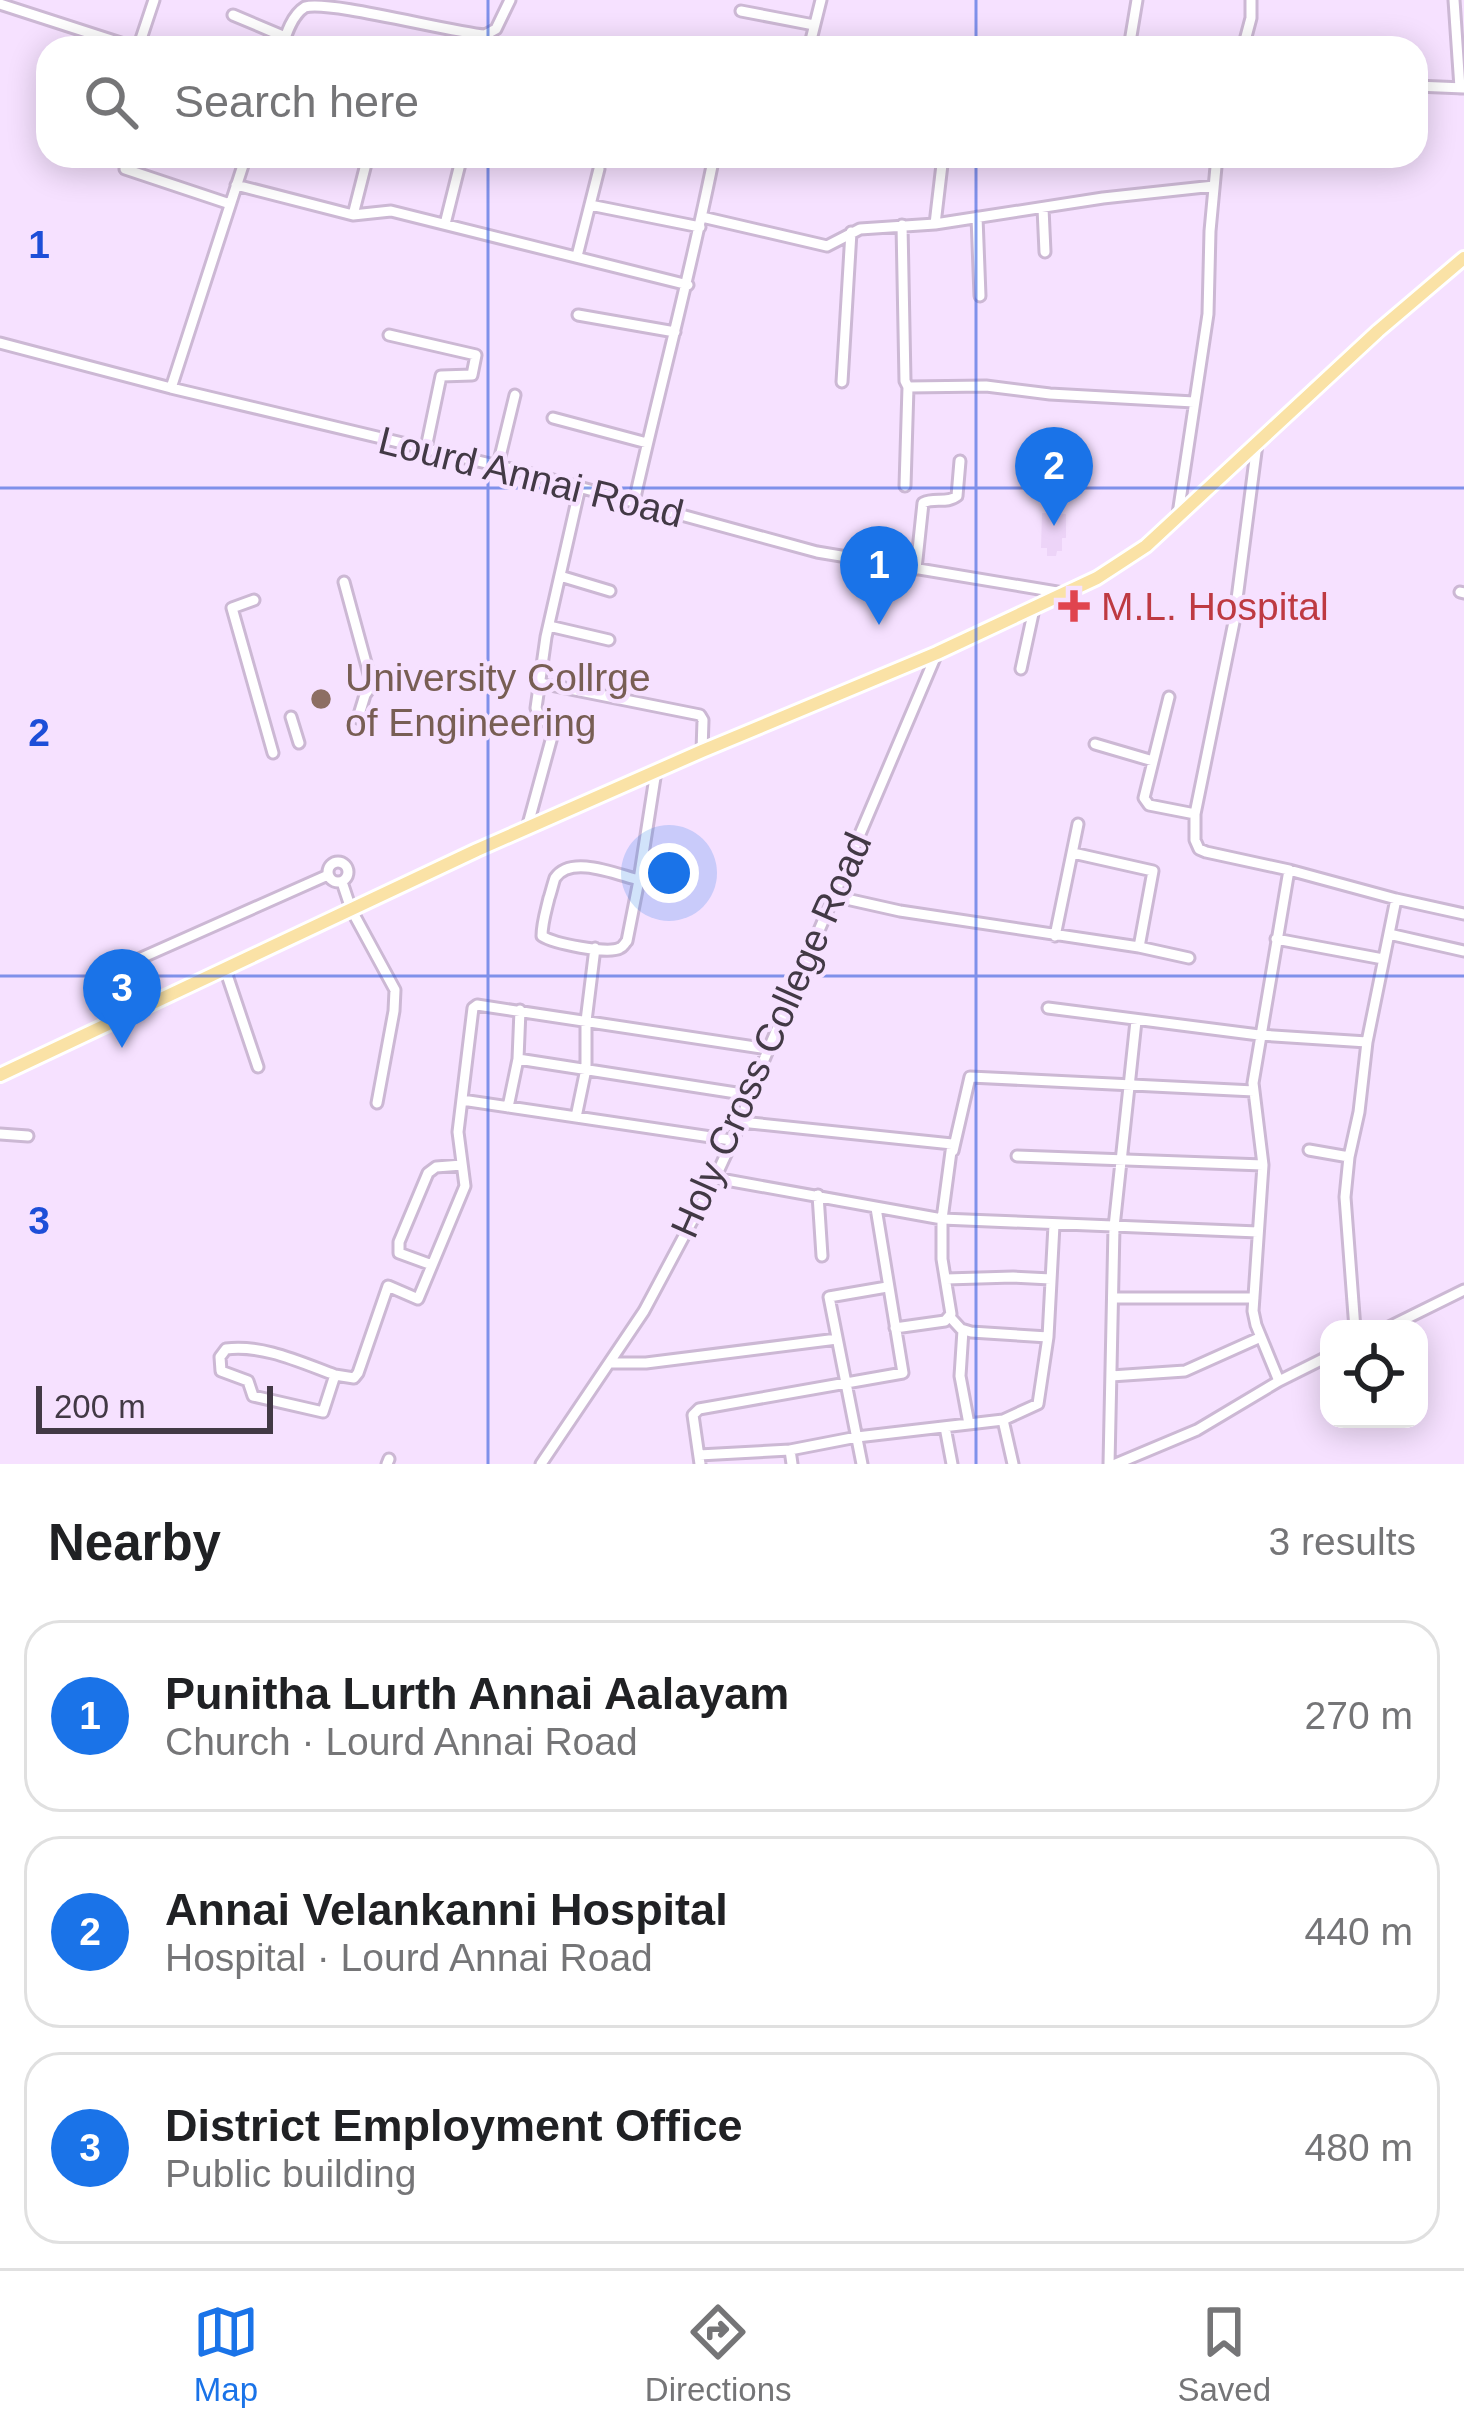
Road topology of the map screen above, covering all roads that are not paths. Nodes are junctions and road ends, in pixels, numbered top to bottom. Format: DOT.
graph roads {
  1 [pos="154,0"];
  2 [pos="510,0"];
  3 [pos="821,0"];
  4 [pos="1137,0"];
  5 [pos="1252,0"];
  6 [pos="1454,0"];
  7 [pos="321,1"];
  8 [pos="8,4"];
  9 [pos="357,4"];
  10 [pos="741,10"];
  11 [pos="232,15"];
  12 [pos="814,25"];
  13 [pos="102,36"];
  14 [pos="141,36"];
  15 [pos="272,36"];
  16 [pos="286,36"];
  17 [pos="487,36"];
  18 [pos="496,36"];
  19 [pos="812,36"];
  20 [pos="1131,36"];
  21 [pos="1246,36"];
  22 [pos="1428,87"];
  23 [pos="1462,88"];
  24 [pos="242,168"];
  25 [pos="365,168"];
  26 [pos="459,168"];
  27 [pos="712,168"];
  28 [pos="942,168"];
  29 [pos="1216,168"];
  30 [pos="125,169"];
  31 [pos="599,169"];
  32 [pos="236,185"];
  33 [pos="1214,186"];
  34 [pos="230,204"];
  35 [pos="590,205"];
  36 [pos="1043,208"];
  37 [pos="353,215"];
  38 [pos="977,217"];
  39 [pos="701,222"];
  40 [pos="445,224"];
  41 [pos="935,224"];
  42 [pos="902,225"];
  43 [pos="851,232"];
  44 [pos="1045,252"];
  45 [pos="577,256"];
  46 [pos="1464,258"];
  47 [pos="688,285"];
  48 [pos="980,296"];
  49 [pos="578,315"];
  50 [pos="675,332"];
  51 [pos="389,335"];
  52 [pos="0,343"];
  53 [pos="842,382"];
  54 [pos="908,387"];
  55 [pos="171,388"];
  56 [pos="514,394"];
  57 [pos="1194,402"];
  58 [pos="553,418"];
  59 [pos="647,443"];
  60 [pos="1257,444"];
  61 [pos="426,448"];
  62 [pos="960,461"];
  63 [pos="497,465"];
  64 [pos="905,485"];
  65 [pos="580,487"];
  66 [pos="634,502"];
  67 [pos="1178,518"];
  68 [pos="916,569"];
  69 [pos="560,576"];
  70 [pos="344,582"];
  71 [pos="610,591"];
  72 [pos="1065,594"];
  73 [pos="254,600"];
  74 [pos="1034,609"];
  75 [pos="549,626"];
  76 [pos="609,640"];
  77 [pos="937,653"];
  78 [pos="1021,669"];
  79 [pos="540,683"];
  80 [pos="1168,697"];
  81 [pos="291,717"];
  82 [pos="358,718"];
  83 [pos="299,743"];
  84 [pos="1096,744"];
  85 [pos="702,751"];
  86 [pos="274,753"];
  87 [pos="1153,761"];
  88 [pos="656,771"];
  89 [pos="1195,814"];
  90 [pos="1078,824"];
  91 [pos="526,828"];
  92 [pos="1073,853"];
  93 [pos="1289,870"];
  94 [pos="328,875"];
  95 [pos="639,880"];
  96 [pos="342,882"];
  97 [pos="833,896"];
  98 [pos="1396,899"];
  99 [pos="351,909"];
  100 [pos="1464,914"];
  101 [pos="1389,934"];
  102 [pos="1055,936"];
  103 [pos="1276,939"];
  104 [pos="1139,947"];
  105 [pos="595,948"];
  106 [pos="1464,951"];
  107 [pos="1189,958"];
  108 [pos="1383,959"];
  109 [pos="225,969"];
  110 [pos="105,974"];
  111 [pos="1048,1008"];
  112 [pos="520,1010"];
  113 [pos="586,1021"];
  114 [pos="1136,1021"];
  115 [pos="1259,1035"];
  116 [pos="1367,1042"];
  117 [pos="768,1049"];
  118 [pos="518,1059"];
  119 [pos="258,1067"];
  120 [pos="586,1069"];
  121 [pos="0,1075"];
  122 [pos="1128,1085"];
  123 [pos="1254,1091"];
  124 [pos="749,1095"];
  125 [pos="462,1100"];
  126 [pos="377,1103"];
  127 [pos="508,1107"];
  128 [pos="576,1117"];
  129 [pos="741,1122"];
  130 [pos="0,1134"];
  131 [pos="28,1136"];
  132 [pos="731,1140"];
  133 [pos="1309,1150"];
  134 [pos="952,1153"];
  135 [pos="1017,1156"];
  136 [pos="1348,1156"];
  137 [pos="1120,1160"];
  138 [pos="462,1165"];
  139 [pos="1263,1165"];
  140 [pos="715,1178"];
  141 [pos="818,1196"];
  142 [pos="876,1208"];
  143 [pos="941,1219"];
  144 [pos="1054,1225"];
  145 [pos="1114,1226"];
  146 [pos="1258,1232"];
  147 [pos="821,1256"];
  148 [pos="432,1265"];
  149 [pos="946,1279"];
  150 [pos="1051,1279"];
  151 [pos="887,1288"];
  152 [pos="1464,1291"];
  153 [pos="1114,1298"];
  154 [pos="1254,1298"];
  155 [pos="950,1317"];
  156 [pos="1353,1320"];
  157 [pos="1403,1320"];
  158 [pos="895,1328"];
  159 [pos="963,1330"];
  160 [pos="1261,1336"];
  161 [pos="1048,1337"];
  162 [pos="837,1339"];
  163 [pos="1320,1360"];
  164 [pos="610,1363"];
  165 [pos="335,1375"];
  166 [pos="1111,1376"];
  167 [pos="1279,1381"];
  168 [pos="846,1382"];
  169 [pos="1004,1420"];
  170 [pos="969,1424"];
  171 [pos="945,1427"];
  172 [pos="857,1437"];
  173 [pos="790,1450"];
  174 [pos="699,1460"];
  175 [pos="541,1464"];
  176 [pos="792,1464"];
  177 [pos="862,1464"];
  178 [pos="952,1464"];
  179 [pos="1013,1464"];
  180 [pos="1112,1464"];
  1 -- 14 [label="street"];
  2 -- 18 [label="street"];
  3 -- 12 [label="street"];
  4 -- 20 [label="street"];
  5 -- 21 [label="street"];
  6 -- 23 [label="street"];
  7 -- 9 [label="street"];
  7 -- 16 [label="street"];
  8 -- 13 [label="street"];
  9 -- 17 [label="street"];
  10 -- 12 [label="street"];
  11 -- 15 [label="street"];
  12 -- 19 [label="street"];
  22 -- 23 [label="street"];
  24 -- 32 [label="street"];
  25 -- 37 [label="street"];
  26 -- 40 [label="street"];
  27 -- 39 [label="street"];
  28 -- 41 [label="street"];
  29 -- 33 [label="street"];
  30 -- 34 [label="street"];
  31 -- 35 [label="street"];
  32 -- 34 [label="street"];
  32 -- 37 [label="street"];
  33 -- 36 [label="street"];
  33 -- 57 [label="street"];
  34 -- 55 [label="street"];
  35 -- 39 [label="street"];
  35 -- 45 [label="street"];
  36 -- 38 [label="street"];
  36 -- 44 [label="street"];
  37 -- 40 [label="street"];
  38 -- 41 [label="street"];
  38 -- 48 [label="street"];
  39 -- 43 [label="street"];
  39 -- 47 [label="street"];
  40 -- 45 [label="street"];
  41 -- 42 [label="street"];
  42 -- 43 [label="street"];
  42 -- 54 [label="street"];
  43 -- 53 [label="street"];
  45 -- 47 [label="street"];
  46 -- 60 [label="main road"];
  47 -- 50 [label="street"];
  49 -- 50 [label="street"];
  50 -- 59 [label="street"];
  51 -- 61 [label="street"];
  52 -- 55 [label="street, Lourd Annai Road"];
  54 -- 57 [label="street"];
  54 -- 64 [label="street"];
  55 -- 61 [label="street, Lourd Annai Road"];
  56 -- 63 [label="street"];
  57 -- 67 [label="street"];
  58 -- 59 [label="street"];
  59 -- 66 [label="street"];
  60 -- 67 [label="main road"];
  60 -- 89 [label="street"];
  61 -- 63 [label="street, Lourd Annai Road"];
  62 -- 68 [label="street"];
  63 -- 65 [label="street, Lourd Annai Road"];
  65 -- 66 [label="street, Lourd Annai Road"];
  65 -- 69 [label="street"];
  66 -- 68 [label="street, Lourd Annai Road"];
  67 -- 72 [label="main road"];
  68 -- 72 [label="street, Lourd Annai Road"];
  69 -- 71 [label="street"];
  69 -- 75 [label="street"];
  70 -- 82 [label="street"];
  72 -- 74 [label="main road"];
  73 -- 86 [label="street"];
  74 -- 77 [label="main road"];
  74 -- 78 [label="street"];
  75 -- 76 [label="street"];
  75 -- 79 [label="street"];
  77 -- 85 [label="main road"];
  77 -- 97 [label="street, Holy Cross College Road"];
  79 -- 85 [label="street"];
  79 -- 91 [label="street"];
  80 -- 87 [label="street"];
  81 -- 83 [label="street"];
  84 -- 87 [label="street"];
  85 -- 88 [label="main road"];
  87 -- 89 [label="street"];
  88 -- 91 [label="main road"];
  88 -- 95 [label="street"];
  89 -- 93 [label="street"];
  90 -- 92 [label="street"];
  91 -- 99 [label="main road"];
  92 -- 102 [label="street"];
  92 -- 104 [label="street"];
  93 -- 98 [label="street"];
  93 -- 103 [label="street"];
  94 -- 96 [label="street"];
  94 -- 96 [label="street"];
  94 -- 110 [label="street"];
  95 -- 105 [label="street"];
  95 -- 105 [label="street"];
  96 -- 99 [label="street"];
  97 -- 102 [label="street"];
  97 -- 117 [label="street, Holy Cross College Road"];
  98 -- 100 [label="street"];
  98 -- 101 [label="street"];
  99 -- 109 [label="main road"];
  99 -- 126 [label="street"];
  101 -- 106 [label="street"];
  101 -- 108 [label="street"];
  102 -- 104 [label="street"];
  103 -- 108 [label="street"];
  103 -- 115 [label="street"];
  104 -- 107 [label="street"];
  105 -- 113 [label="street"];
  108 -- 116 [label="street"];
  109 -- 119 [label="street"];
  109 -- 121 [label="main road"];
  111 -- 114 [label="street"];
  112 -- 113 [label="street"];
  112 -- 118 [label="street"];
  112 -- 125 [label="street"];
  113 -- 117 [label="street"];
  113 -- 120 [label="street"];
  114 -- 115 [label="street"];
  114 -- 122 [label="street"];
  115 -- 116 [label="street"];
  115 -- 123 [label="street"];
  116 -- 136 [label="street"];
  117 -- 124 [label="street, Holy Cross College Road"];
  118 -- 120 [label="street"];
  118 -- 127 [label="street"];
  120 -- 124 [label="street"];
  120 -- 128 [label="street"];
  122 -- 123 [label="street"];
  122 -- 134 [label="street"];
  122 -- 137 [label="street"];
  123 -- 139 [label="street"];
  124 -- 129 [label="street, Holy Cross College Road"];
  125 -- 127 [label="street"];
  125 -- 138 [label="street"];
  127 -- 128 [label="street"];
  128 -- 132 [label="street"];
  129 -- 132 [label="street, Holy Cross College Road"];
  129 -- 134 [label="street"];
  130 -- 131 [label="street"];
  132 -- 140 [label="street, Holy Cross College Road"];
  133 -- 136 [label="street"];
  134 -- 143 [label="street"];
  135 -- 137 [label="street"];
  136 -- 156 [label="street"];
  137 -- 139 [label="street"];
  137 -- 145 [label="street"];
  138 -- 148 [label="street"];
  138 -- 148 [label="street"];
  139 -- 146 [label="street"];
  140 -- 141 [label="street"];
  140 -- 164 [label="street, Holy Cross College Road"];
  141 -- 142 [label="street"];
  141 -- 147 [label="street"];
  142 -- 143 [label="street"];
  142 -- 151 [label="street"];
  143 -- 144 [label="street"];
  143 -- 149 [label="street"];
  144 -- 145 [label="street"];
  144 -- 150 [label="street"];
  145 -- 146 [label="street"];
  145 -- 153 [label="street"];
  146 -- 154 [label="street"];
  148 -- 165 [label="street"];
  149 -- 150 [label="street"];
  149 -- 155 [label="street"];
  150 -- 161 [label="street"];
  151 -- 158 [label="street"];
  151 -- 162 [label="street"];
  152 -- 157 [label="street"];
  153 -- 154 [label="street"];
  153 -- 166 [label="street"];
  154 -- 160 [label="street"];
  155 -- 158 [label="street"];
  155 -- 159 [label="street"];
  158 -- 168 [label="street"];
  159 -- 161 [label="street"];
  159 -- 170 [label="street"];
  160 -- 166 [label="street"];
  160 -- 167 [label="street"];
  161 -- 169 [label="street"];
  162 -- 164 [label="street"];
  162 -- 168 [label="street"];
  163 -- 167 [label="street"];
  164 -- 175 [label="street, Holy Cross College Road"];
  165 -- 165 [label="street"];
  166 -- 180 [label="street"];
  167 -- 180 [label="street"];
  168 -- 172 [label="street"];
  168 -- 174 [label="street"];
  169 -- 170 [label="street"];
  169 -- 179 [label="street"];
  170 -- 171 [label="street"];
  171 -- 172 [label="street"];
  171 -- 178 [label="street"];
  172 -- 173 [label="street"];
  172 -- 177 [label="street"];
  173 -- 174 [label="street"];
  173 -- 176 [label="street"];
}
